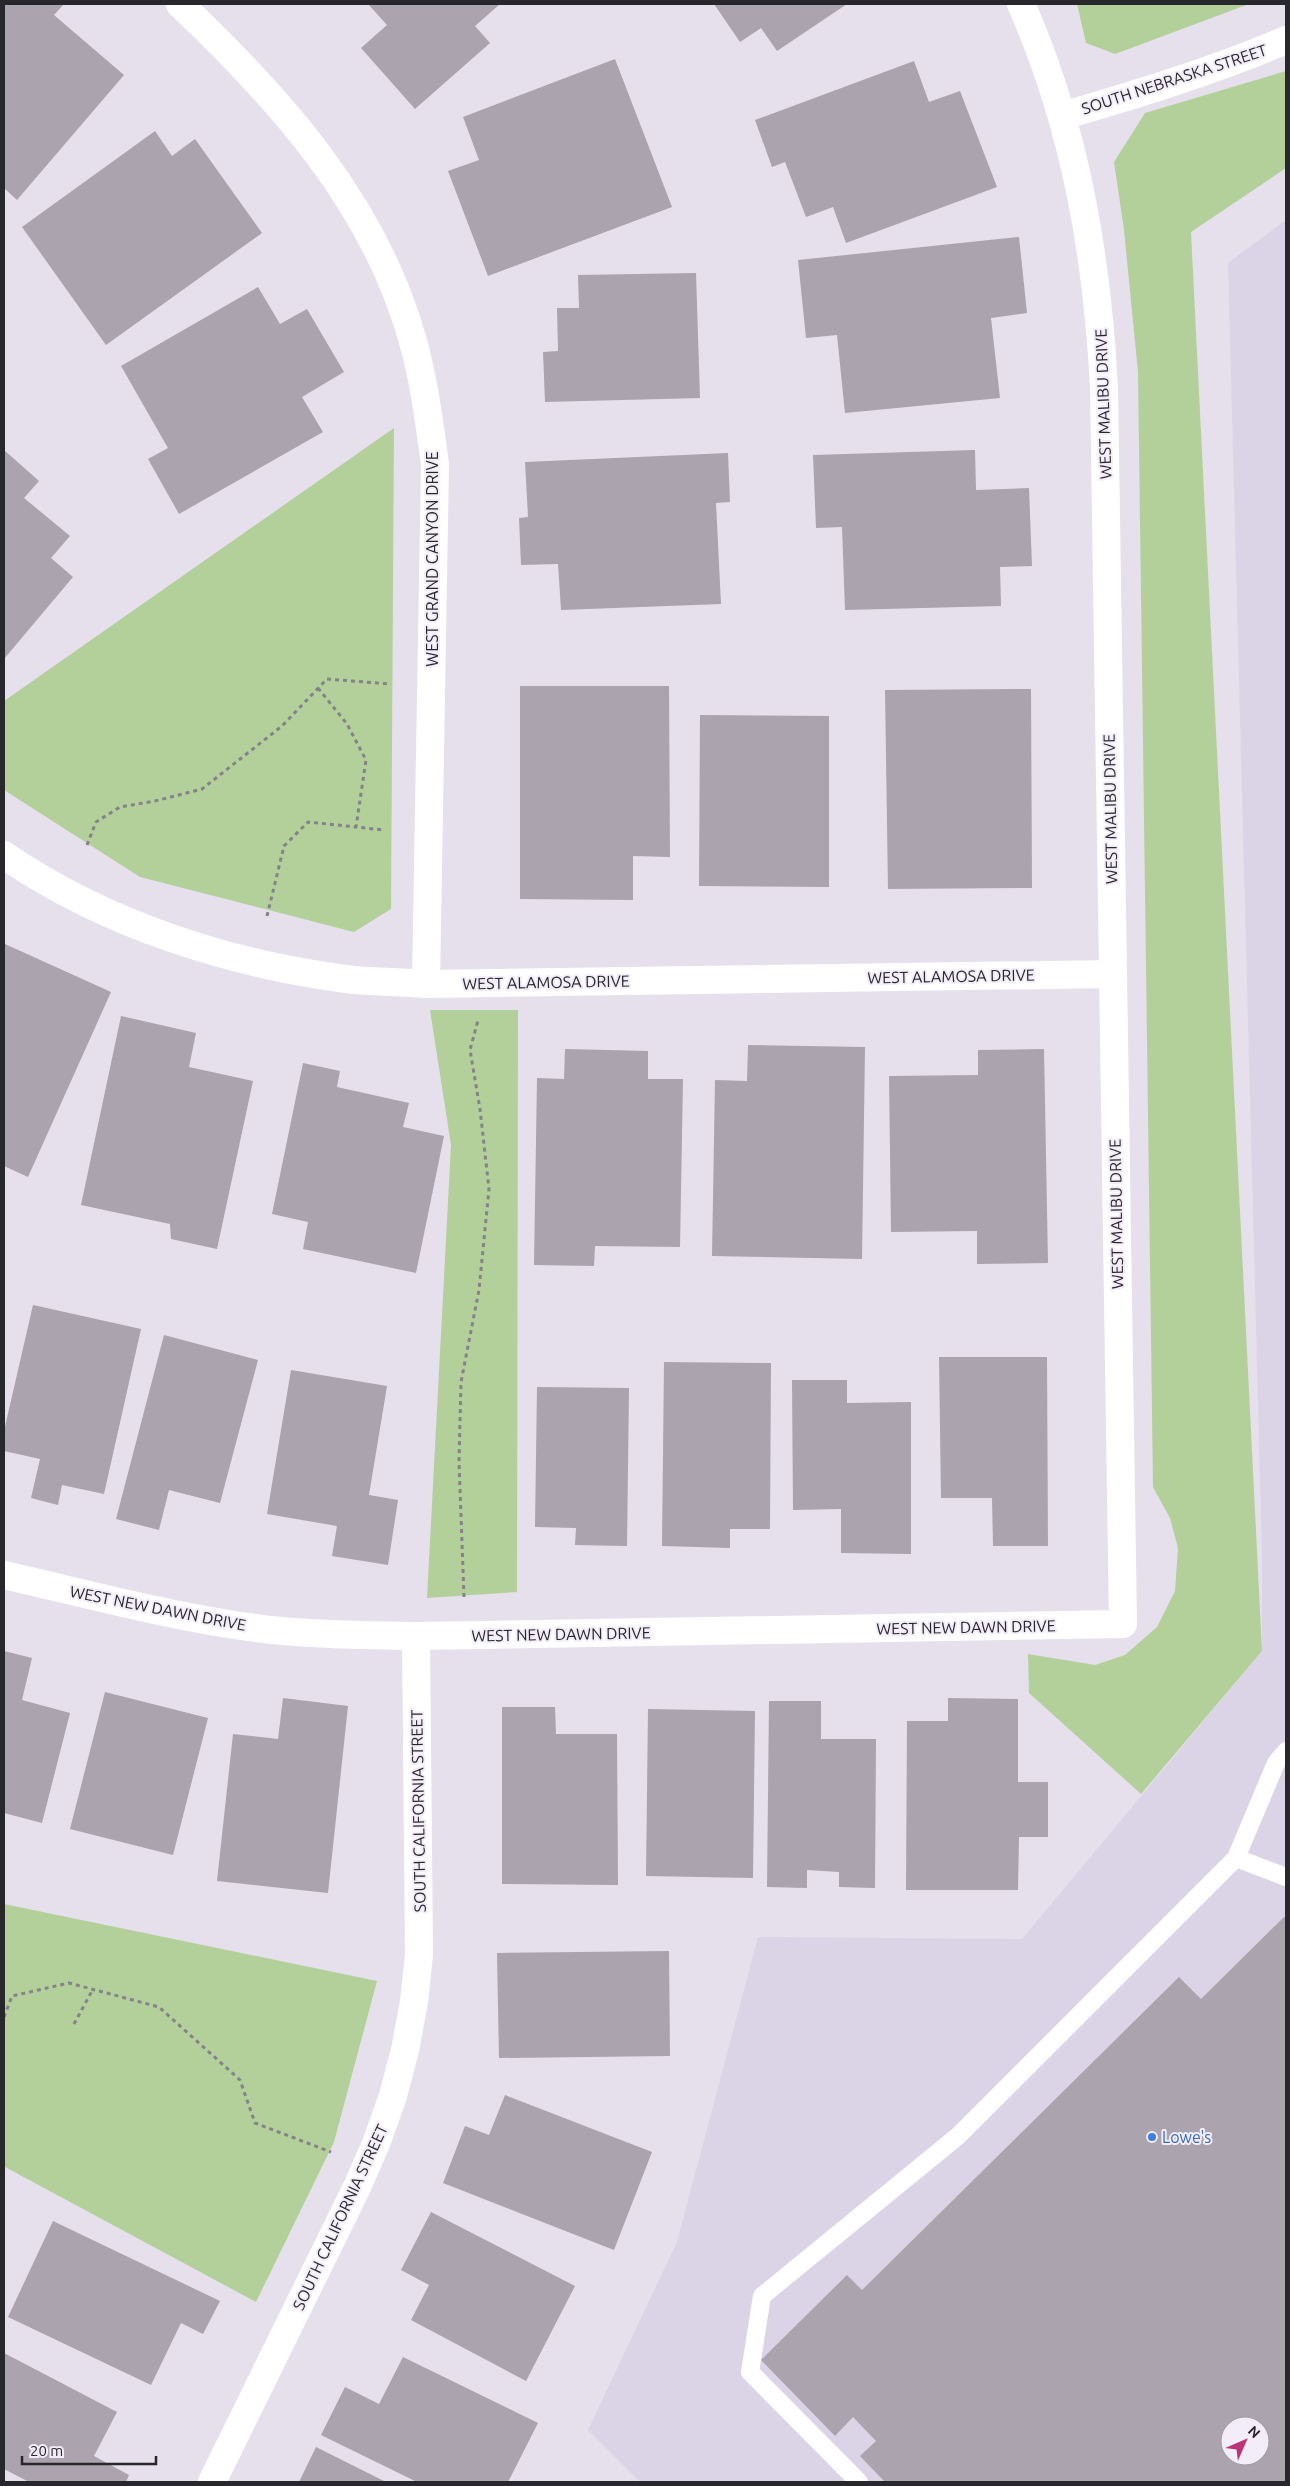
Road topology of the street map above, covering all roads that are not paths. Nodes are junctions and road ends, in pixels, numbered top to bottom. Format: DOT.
graph roads {
  1 [pos="180,4"];
  2 [pos="1021,4"];
  3 [pos="1286,40"];
  4 [pos="1062,116"];
  5 [pos="4,855"];
  6 [pos="1112,974"];
  7 [pos="426,984"];
  8 [pos="4,1575"];
  9 [pos="1123,1624"];
  10 [pos="416,1636"];
  11 [pos="1286,1751"];
  12 [pos="1236,1858"];
  13 [pos="1286,1877"];
  14 [pos="212,2482"];
  15 [pos="860,2482"];
  1 -- 7 [label="street, WEST GRAND CANYON DRIVE"];
  2 -- 4 [label="street, WEST MALIBU DRIVE"];
  3 -- 4 [label="street, SOUTH NEBRASKA STREET"];
  4 -- 6 [label="street, WEST MALIBU DRIVE"];
  5 -- 7 [label="street, WEST ALAMOSA DRIVE"];
  6 -- 7 [label="street, WEST ALAMOSA DRIVE"];
  6 -- 9 [label="street, WEST MALIBU DRIVE"];
  8 -- 10 [label="street, WEST NEW DAWN DRIVE"];
  9 -- 10 [label="street, WEST NEW DAWN DRIVE"];
  10 -- 14 [label="street, SOUTH CALIFORNIA STREET"];
  11 -- 12 [label="lane"];
  12 -- 13 [label="lane"];
  12 -- 15 [label="lane"];
}
